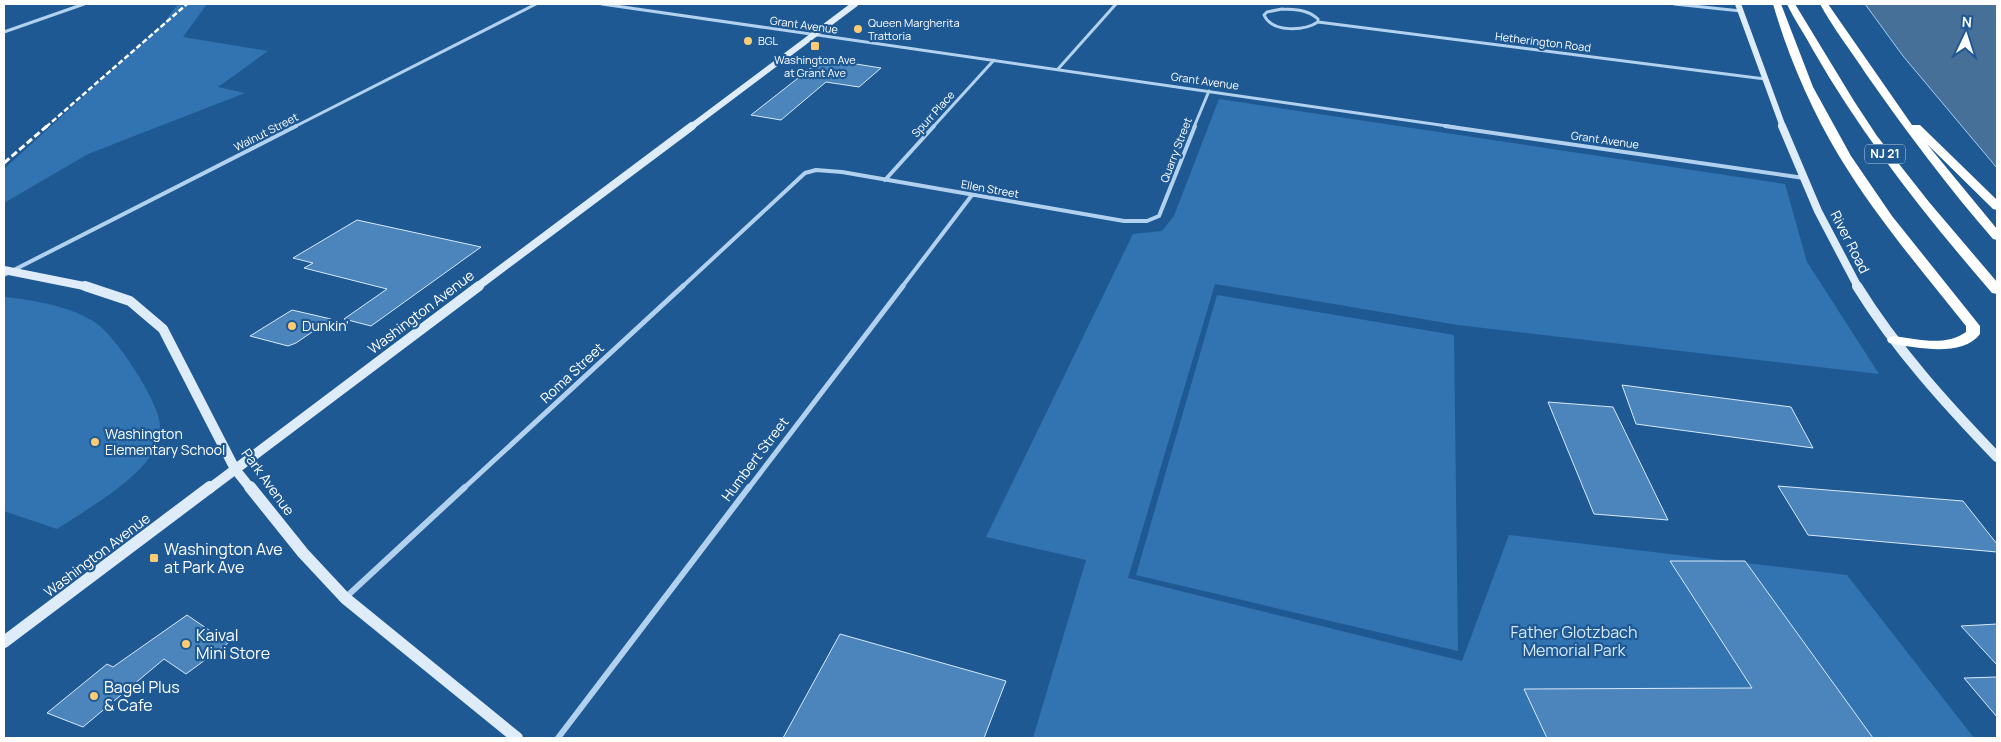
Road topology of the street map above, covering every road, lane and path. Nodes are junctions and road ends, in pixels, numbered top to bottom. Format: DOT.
graph roads {
  1 [pos="84,4"];
  2 [pos="536,4"];
  3 [pos="602,4"];
  4 [pos="855,4"];
  5 [pos="1116,4"];
  6 [pos="1674,4"];
  7 [pos="1777,4"];
  8 [pos="1791,4"];
  9 [pos="1824,4"];
  10 [pos="1740,8"];
  11 [pos="1318,22"];
  12 [pos="4,32"];
  13 [pos="813,35"];
  14 [pos="994,60"];
  15 [pos="1058,69"];
  16 [pos="1765,79"];
  17 [pos="1209,91"];
  18 [pos="1883,94"];
  19 [pos="816,170"];
  20 [pos="1805,178"];
  21 [pos="885,180"];
  22 [pos="972,195"];
  23 [pos="1997,206"];
  24 [pos="1159,216"];
  25 [pos="1997,236"];
  26 [pos="6,272"];
  27 [pos="1997,290"];
  28 [pos="1894,340"];
  29 [pos="1997,457"];
  30 [pos="235,469"];
  31 [pos="345,598"];
  32 [pos="4,642"];
  33 [pos="517,738"];
  34 [pos="558,738"];
  1 -- 12 [label="street"];
  2 -- 26 [label="street, Walnut Street"];
  3 -- 13 [label="street, Grant Avenue"];
  4 -- 13 [label="main road, Washington Avenue"];
  5 -- 15 [label="street"];
  6 -- 10 [label="street"];
  7 -- 28 [label="highway"];
  8 -- 27 [label="highway, NJ 21"];
  9 -- 18 [label="highway, NJ 21"];
  10 -- 16 [label="main road, River Road"];
  11 -- 11 [label="street"];
  11 -- 16 [label="street, Hetherington Road"];
  13 -- 14 [label="street, Grant Avenue"];
  13 -- 30 [label="main road, Washington Avenue"];
  14 -- 15 [label="street, Grant Avenue"];
  14 -- 21 [label="street, Spurr Place"];
  15 -- 17 [label="street, Grant Avenue"];
  16 -- 20 [label="main road, River Road"];
  17 -- 20 [label="street, Grant Avenue"];
  17 -- 24 [label="street, Quarry Street"];
  18 -- 23 [label="highway"];
  18 -- 25 [label="highway, NJ 21"];
  19 -- 21 [label="street, Ellen Street"];
  19 -- 31 [label="street, Roma Street"];
  20 -- 28 [label="main road, River Road"];
  21 -- 22 [label="street, Ellen Street"];
  22 -- 24 [label="street, Ellen Street"];
  22 -- 34 [label="street, Humbert Street"];
  26 -- 30 [label="main road, Park Avenue"];
  28 -- 29 [label="main road, River Road"];
  30 -- 31 [label="main road, Park Avenue"];
  30 -- 32 [label="main road, Washington Avenue"];
  31 -- 33 [label="main road, Park Avenue"];
}
